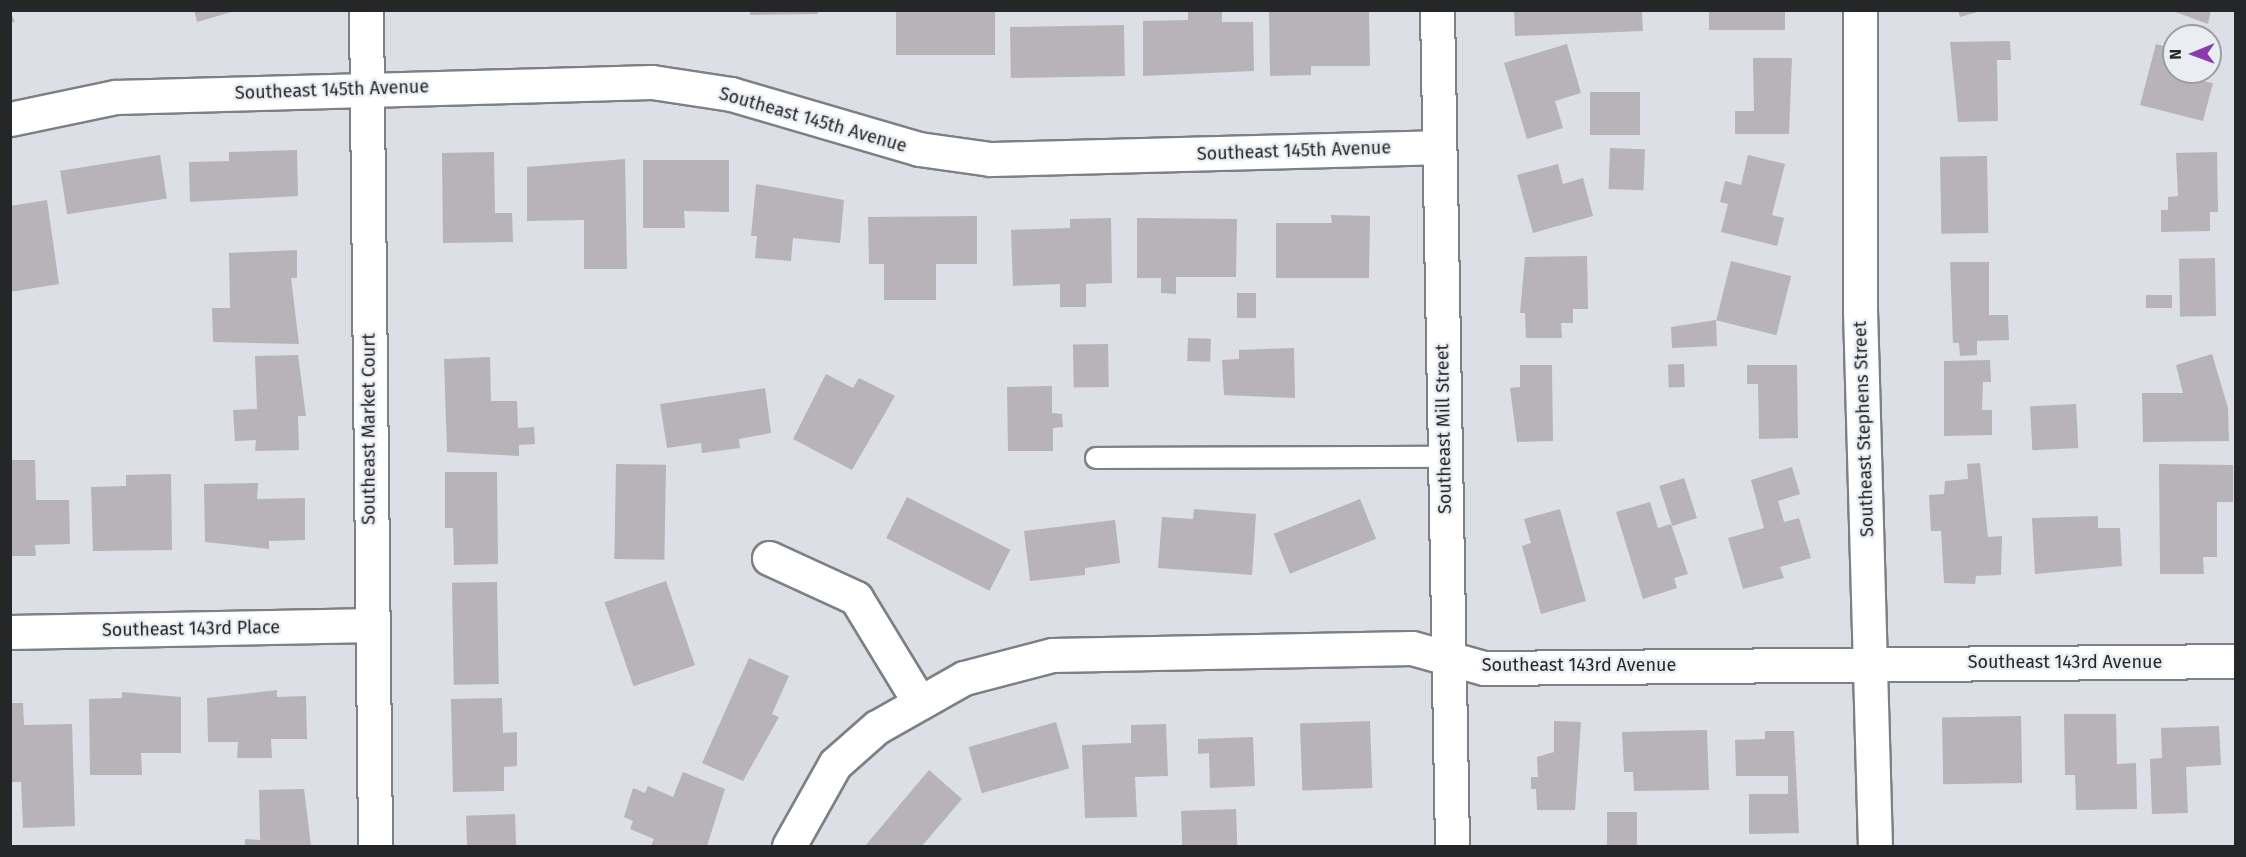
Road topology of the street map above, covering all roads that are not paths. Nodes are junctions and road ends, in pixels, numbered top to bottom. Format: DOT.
graph roads {
  1 [pos="366,10"];
  2 [pos="1437,10"];
  3 [pos="1860,10"];
  4 [pos="366,89"];
  5 [pos="10,119"];
  6 [pos="1438,147"];
  7 [pos="1444,457"];
  8 [pos="1096,458"];
  9 [pos="769,558"];
  10 [pos="371,625"];
  11 [pos="10,632"];
  12 [pos="1449,658"];
  13 [pos="2235,661"];
  14 [pos="1871,664"];
  15 [pos="918,700"];
  16 [pos="375,846"];
  17 [pos="789,846"];
  18 [pos="1452,846"];
  19 [pos="1875,846"];
  1 -- 4 [label="street, Southeast Market Court"];
  2 -- 6 [label="street, Southeast Mill Street"];
  3 -- 14 [label="street, Southeast Stephens Street"];
  4 -- 5 [label="street, Southeast 145th Avenue"];
  4 -- 6 [label="street, Southeast 145th Avenue"];
  4 -- 10 [label="street, Southeast Market Court"];
  6 -- 7 [label="street, Southeast Mill Street"];
  7 -- 8 [label="lane"];
  7 -- 12 [label="street, Southeast Mill Street"];
  9 -- 15 [label="street"];
  10 -- 11 [label="street, Southeast 143rd Place"];
  10 -- 16 [label="street, Southeast Market Court"];
  12 -- 14 [label="street, Southeast 143rd Avenue"];
  12 -- 15 [label="street, Southeast 143rd Avenue"];
  12 -- 18 [label="street, Southeast Mill Street"];
  13 -- 14 [label="street, Southeast 143rd Avenue"];
  14 -- 19 [label="street, Southeast Stephens Street"];
  15 -- 17 [label="street, Southeast 143rd Avenue"];
}
